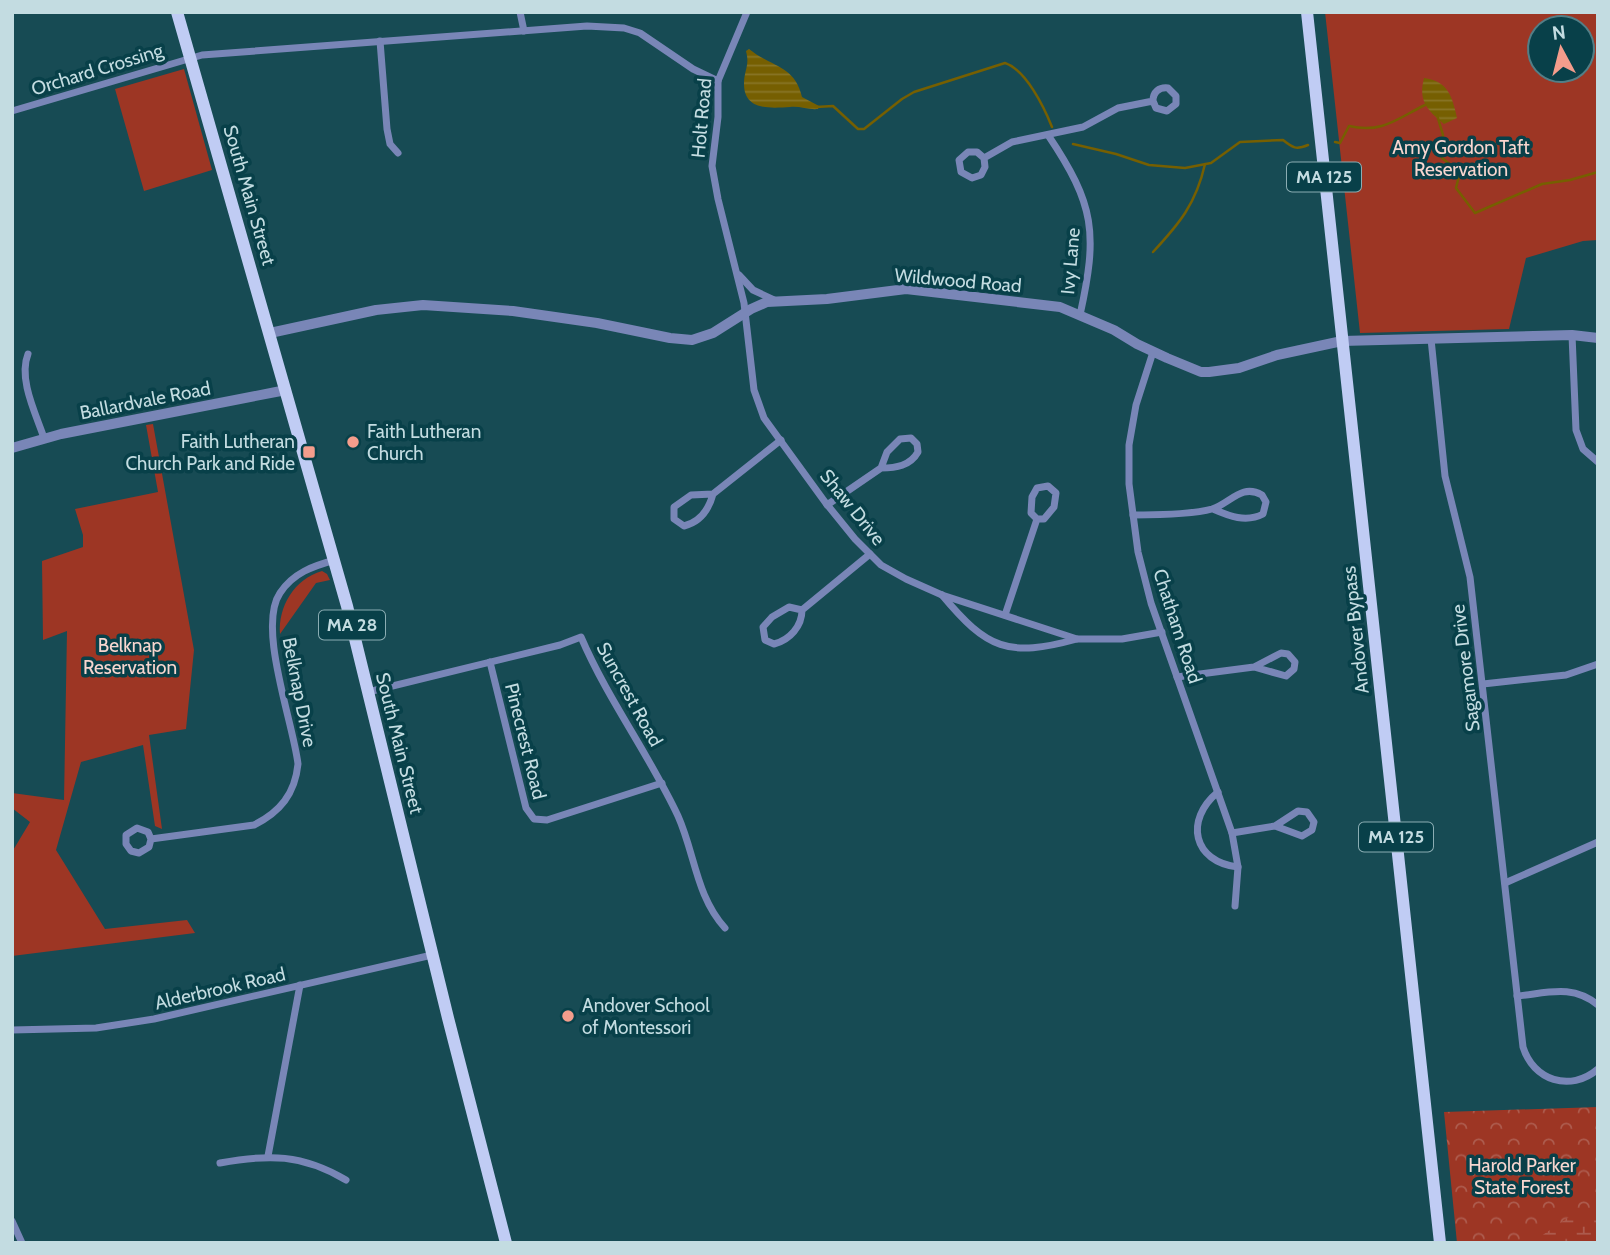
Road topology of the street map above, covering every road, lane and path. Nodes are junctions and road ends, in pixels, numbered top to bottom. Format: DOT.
graph roads {
  1 [pos="177,12"];
  2 [pos="520,12"];
  3 [pos="747,12"];
  4 [pos="1307,12"];
  5 [pos="524,31"];
  6 [pos="380,41"];
  7 [pos="190,58"];
  8 [pos="718,81"];
  9 [pos="1153,101"];
  10 [pos="12,111"];
  11 [pos="1048,135"];
  12 [pos="398,153"];
  13 [pos="984,158"];
  14 [pos="736,271"];
  15 [pos="778,300"];
  16 [pos="745,313"];
  17 [pos="1080,315"];
  18 [pos="270,333"];
  19 [pos="1572,335"];
  20 [pos="1598,338"];
  21 [pos="1431,339"];
  22 [pos="1342,341"];
  23 [pos="1153,352"];
  24 [pos="28,354"];
  25 [pos="286,390"];
  26 [pos="44,438"];
  27 [pos="781,440"];
  28 [pos="12,448"];
  29 [pos="1598,462"];
  30 [pos="881,468"];
  31 [pos="713,494"];
  32 [pos="827,505"];
  33 [pos="1213,509"];
  34 [pos="1133,515"];
  35 [pos="1037,519"];
  36 [pos="870,554"];
  37 [pos="335,560"];
  38 [pos="942,595"];
  39 [pos="802,610"];
  40 [pos="1005,615"];
  41 [pos="1162,632"];
  42 [pos="1077,639"];
  43 [pos="490,662"];
  44 [pos="1598,664"];
  45 [pos="1254,667"];
  46 [pos="1177,677"];
  47 [pos="1483,684"];
  48 [pos="368,692"];
  49 [pos="662,783"];
  50 [pos="1218,792"];
  51 [pos="1275,826"];
  52 [pos="1232,833"];
  53 [pos="151,839"];
  54 [pos="1598,842"];
  55 [pos="1238,867"];
  56 [pos="1505,883"];
  57 [pos="1235,906"];
  58 [pos="725,928"];
  59 [pos="432,955"];
  60 [pos="300,985"];
  61 [pos="1517,996"];
  62 [pos="1598,1005"];
  63 [pos="12,1030"];
  64 [pos="1598,1069"];
  65 [pos="268,1156"];
  66 [pos="220,1163"];
  67 [pos="346,1180"];
  68 [pos="12,1221"];
  69 [pos="22,1243"];
  70 [pos="506,1243"];
  71 [pos="1440,1243"];
  1 -- 7 [label="main road, South Main Street / MA 28"];
  2 -- 5 [label="street"];
  3 -- 8 [label="street, Holt Road"];
  4 -- 22 [label="main road, Andover Bypass / MA 125"];
  5 -- 6 [label="street, Orchard Crossing"];
  5 -- 8 [label="street, Orchard Crossing"];
  6 -- 7 [label="street, Orchard Crossing"];
  6 -- 12 [label="street"];
  7 -- 10 [label="street, Orchard Crossing"];
  7 -- 18 [label="main road, South Main Street / MA 28"];
  8 -- 14 [label="street, Holt Road"];
  9 -- 11 [label="street"];
  11 -- 13 [label="street"];
  11 -- 17 [label="street, Ivy Lane"];
  14 -- 15 [label="street"];
  14 -- 16 [label="street, Holt Road"];
  15 -- 16 [label="street, Wildwood Road"];
  15 -- 17 [label="street, Wildwood Road"];
  16 -- 18 [label="street, Wildwood Road"];
  16 -- 27 [label="street, Shaw Drive"];
  17 -- 23 [label="street, Wildwood Road"];
  18 -- 25 [label="main road, South Main Street / MA 28"];
  19 -- 20 [label="street, Wildwood Road"];
  19 -- 21 [label="street, Wildwood Road"];
  19 -- 29 [label="street"];
  21 -- 22 [label="street, Wildwood Road"];
  21 -- 47 [label="street, Sagamore Drive"];
  22 -- 23 [label="street, Wildwood Road"];
  22 -- 71 [label="main road, Andover Bypass / MA 125"];
  23 -- 34 [label="street, Chatham Road"];
  24 -- 26 [label="street"];
  25 -- 26 [label="street, Ballardvale Road"];
  25 -- 37 [label="main road, South Main Street / MA 28"];
  26 -- 28 [label="street, Ballardvale Road"];
  27 -- 31 [label="street"];
  27 -- 32 [label="street, Shaw Drive"];
  30 -- 30 [label="street"];
  30 -- 32 [label="street"];
  31 -- 31 [label="street"];
  32 -- 36 [label="street, Shaw Drive"];
  33 -- 33 [label="street"];
  33 -- 34 [label="street"];
  34 -- 41 [label="street, Chatham Road"];
  35 -- 35 [label="street"];
  35 -- 40 [label="street"];
  36 -- 38 [label="street, Shaw Drive"];
  36 -- 39 [label="street"];
  37 -- 48 [label="main road, South Main Street / MA 28"];
  37 -- 53 [label="street, Belknap Drive"];
  38 -- 40 [label="street, Shaw Drive"];
  38 -- 42 [label="street"];
  39 -- 39 [label="street"];
  40 -- 42 [label="street, Shaw Drive"];
  41 -- 42 [label="street, Shaw Drive"];
  41 -- 46 [label="street, Chatham Road"];
  43 -- 48 [label="street, Suncrest Road"];
  43 -- 49 [label="street, Suncrest Road"];
  43 -- 49 [label="street, Pinecrest Road"];
  44 -- 47 [label="street"];
  45 -- 45 [label="street"];
  45 -- 46 [label="street"];
  46 -- 50 [label="street, Chatham Road"];
  47 -- 56 [label="street, Sagamore Drive"];
  48 -- 59 [label="main road, South Main Street / MA 28"];
  49 -- 58 [label="street, Suncrest Road"];
  50 -- 52 [label="street, Chatham Road"];
  50 -- 55 [label="street"];
  51 -- 51 [label="street"];
  51 -- 52 [label="street"];
  52 -- 55 [label="street, Chatham Road"];
  54 -- 56 [label="street"];
  55 -- 57 [label="street, Chatham Road"];
  56 -- 61 [label="street, Sagamore Drive"];
  59 -- 60 [label="street, Alderbrook Road"];
  59 -- 70 [label="main road, South Main Street / MA 28"];
  60 -- 63 [label="street, Alderbrook Road"];
  60 -- 65 [label="street"];
  61 -- 62 [label="street"];
  61 -- 64 [label="street, Sagamore Drive"];
  65 -- 66 [label="street"];
  65 -- 67 [label="street"];
  68 -- 69 [label="street"];
}
